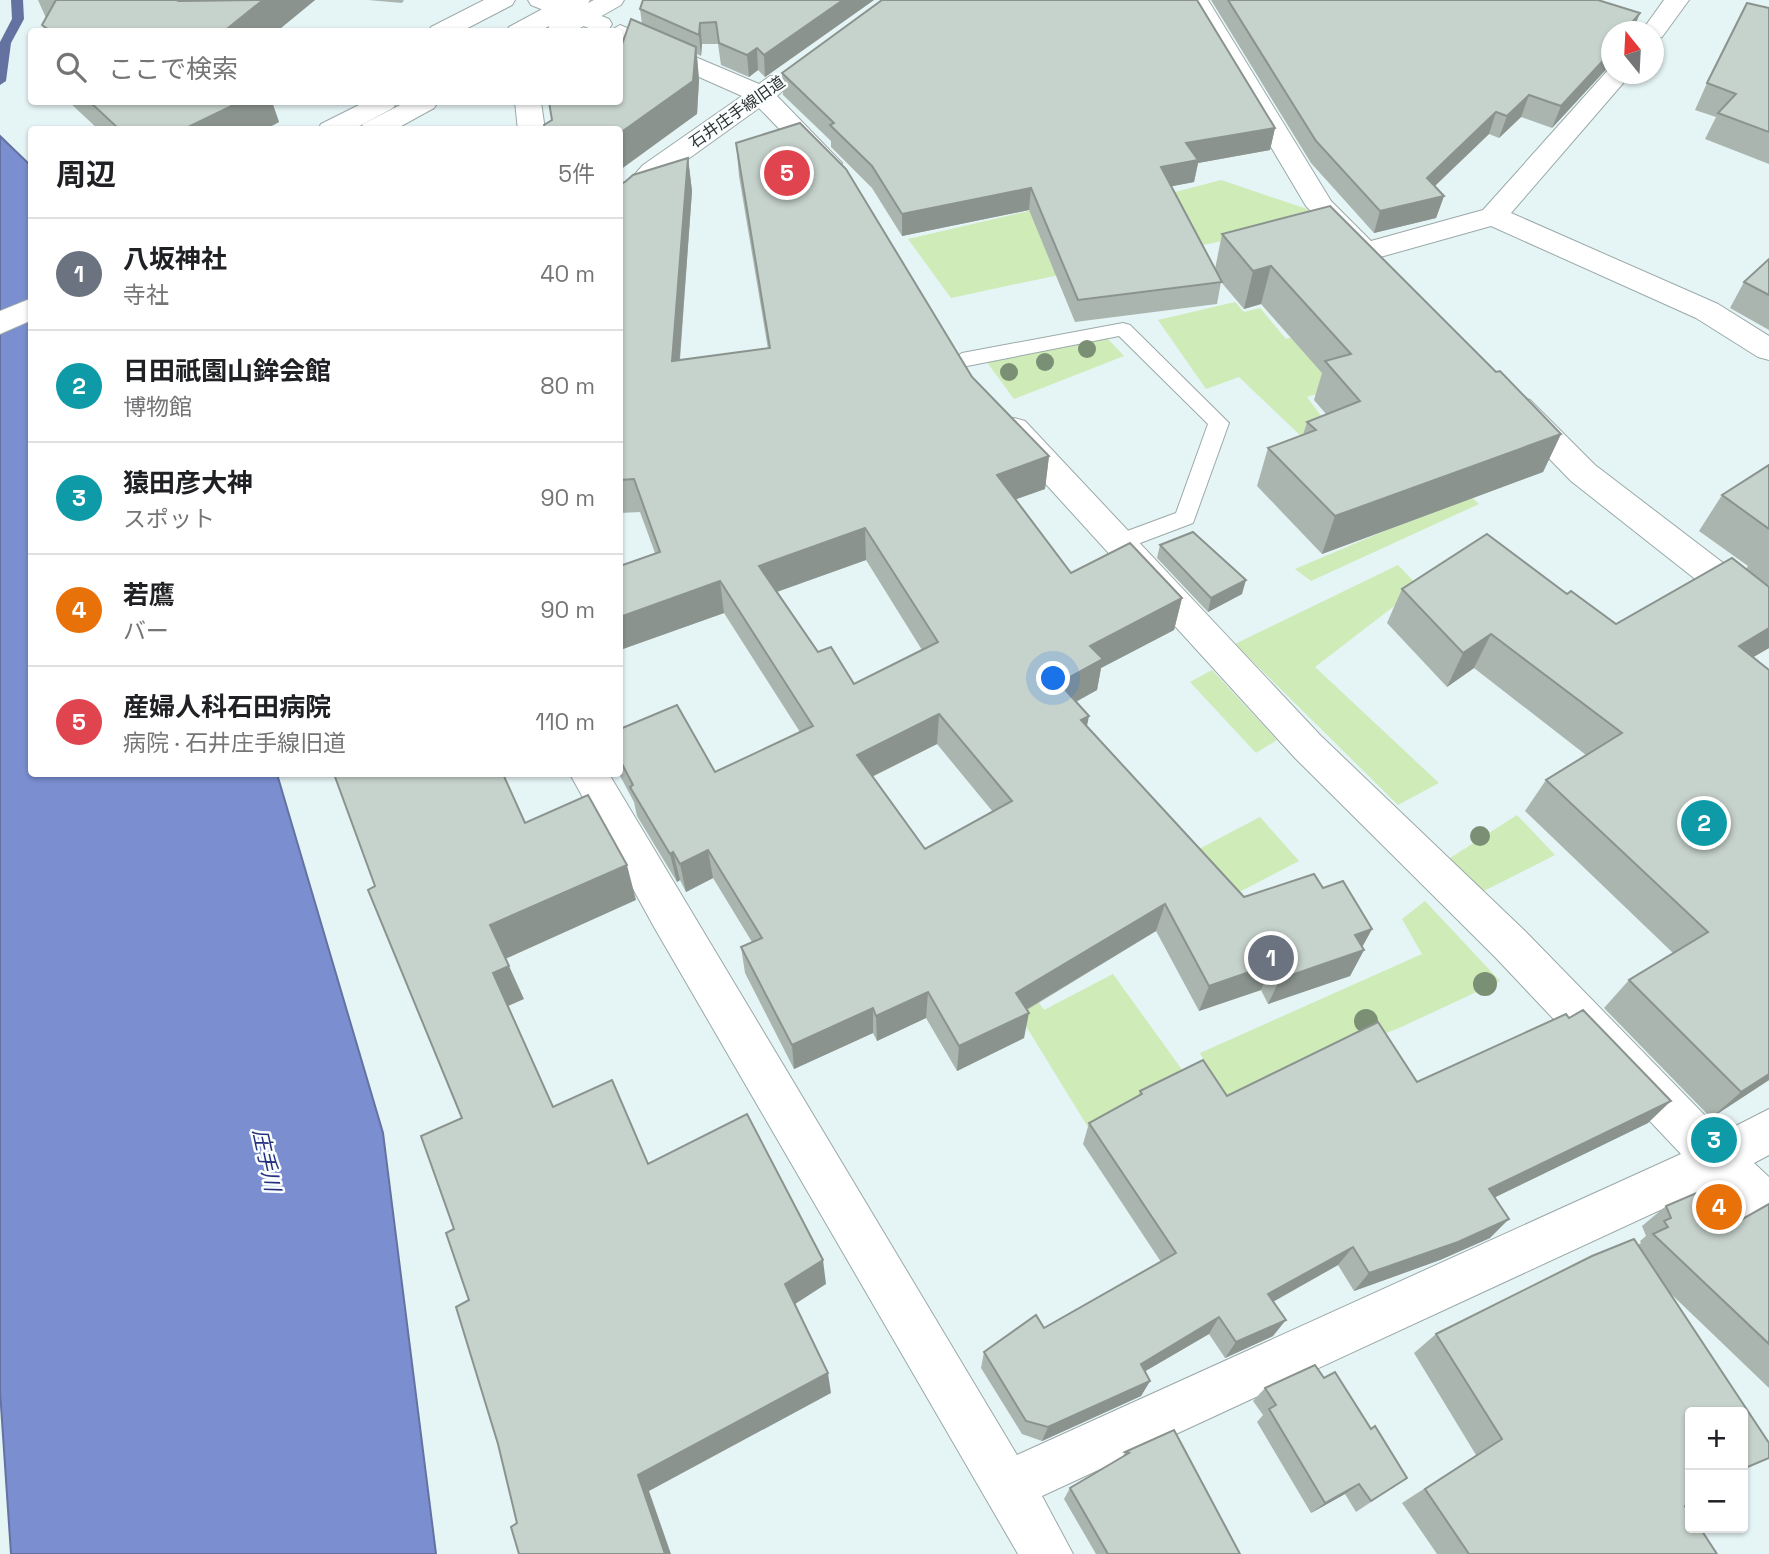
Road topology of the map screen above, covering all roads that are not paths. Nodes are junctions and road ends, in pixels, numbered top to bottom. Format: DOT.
graph roads {
  1 [pos="503,0"];
  2 [pos="612,0"];
  3 [pos="1196,0"];
  4 [pos="1677,0"];
  5 [pos="563,11"];
  6 [pos="1661,21"];
  7 [pos="448,28"];
  8 [pos="527,28"];
  9 [pos="602,28"];
  10 [pos="623,37"];
  11 [pos="794,71"];
  12 [pos="1609,84"];
  13 [pos="761,95"];
  14 [pos="378,105"];
  15 [pos="419,105"];
  16 [pos="528,105"];
  17 [pos="339,126"];
  18 [pos="380,126"];
  19 [pos="531,126"];
  20 [pos="846,182"];
  21 [pos="623,204"];
  22 [pos="1493,216"];
  23 [pos="28,309"];
  24 [pos="0,324"];
  25 [pos="954,348"];
  26 [pos="1769,350"];
  27 [pos="1498,387"];
  28 [pos="1119,543"];
  29 [pos="1769,617"];
  30 [pos="591,777"];
  31 [pos="1769,1130"];
  32 [pos="1718,1160"];
  33 [pos="1769,1209"];
  34 [pos="1007,1486"];
  35 [pos="1047,1554"];
  1 -- 7 [label="street"];
  2 -- 5 [label="street"];
  3 -- 22 [label="street"];
  4 -- 6 [label="street"];
  5 -- 8 [label="street"];
  5 -- 9 [label="street"];
  10 -- 13 [label="street"];
  11 -- 13 [label="street, 石井庄手線旧道"];
  12 -- 22 [label="street"];
  13 -- 20 [label="street"];
  13 -- 21 [label="street, 石井庄手線旧道"];
  14 -- 17 [label="street"];
  15 -- 18 [label="street"];
  16 -- 19 [label="street"];
  22 -- 26 [label="street"];
  23 -- 24 [label="street"];
  25 -- 28 [label="street"];
  25 -- 28 [label="lane"];
  27 -- 29 [label="street"];
  28 -- 32 [label="street"];
  30 -- 34 [label="street"];
  31 -- 32 [label="street"];
  32 -- 33 [label="street"];
  32 -- 34 [label="street"];
  34 -- 35 [label="street"];
}
